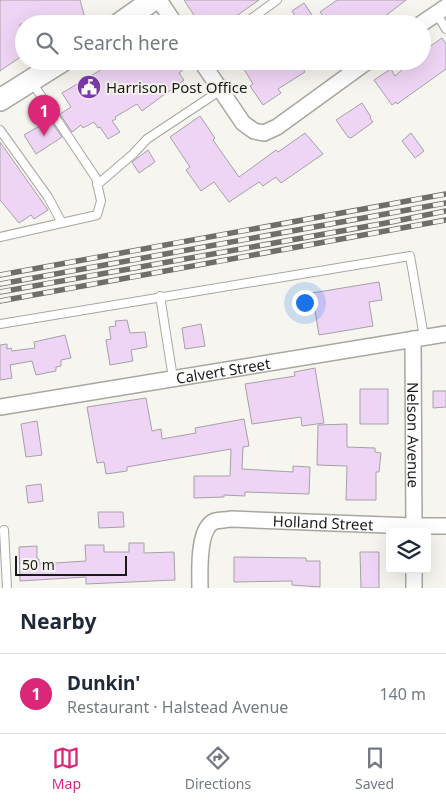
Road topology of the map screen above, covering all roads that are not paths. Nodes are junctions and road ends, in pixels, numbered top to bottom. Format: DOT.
graph roads {
  1 [pos="153,0"];
  2 [pos="277,0"];
  3 [pos="441,10"];
  4 [pos="132,15"];
  5 [pos="167,15"];
  6 [pos="256,15"];
  7 [pos="446,29"];
  8 [pos="48,70"];
  9 [pos="208,70"];
  10 [pos="356,70"];
  11 [pos="31,81"];
  12 [pos="221,90"];
  13 [pos="0,100"];
  14 [pos="0,130"];
  15 [pos="97,185"];
  16 [pos="62,223"];
  17 [pos="0,237"];
  18 [pos="160,296"];
  19 [pos="0,324"];
  20 [pos="446,334"];
  21 [pos="419,338"];
  22 [pos="172,378"];
  23 [pos="0,407"];
  24 [pos="446,526"];
  25 [pos="395,528"];
  26 [pos="413,528"];
  27 [pos="424,528"];
  28 [pos="4,530"];
  29 [pos="414,573"];
  30 [pos="7,588"];
  31 [pos="200,588"];
  32 [pos="414,588"];
  1 -- 4 [label="street"];
  1 -- 5 [label="street"];
  2 -- 6 [label="lane"];
  3 -- 7 [label="lane"];
  8 -- 11 [label="street"];
  9 -- 12 [label="street"];
  10 -- 12 [label="street"];
  11 -- 13 [label="street"];
  11 -- 15 [label="lane"];
  12 -- 15 [label="lane"];
  14 -- 16 [label="lane"];
  15 -- 16 [label="lane"];
  16 -- 17 [label="lane"];
  18 -- 19 [label="lane"];
  18 -- 21 [label="lane"];
  18 -- 22 [label="lane"];
  20 -- 21 [label="street, Calvert Street"];
  21 -- 22 [label="street, Calvert Street"];
  21 -- 26 [label="street, Nelson Avenue"];
  22 -- 23 [label="street, Calvert Street"];
  24 -- 27 [label="street, Holland Street"];
  25 -- 31 [label="street, Holland Street"];
  28 -- 30 [label="lane"];
  29 -- 32 [label="street"];
}
